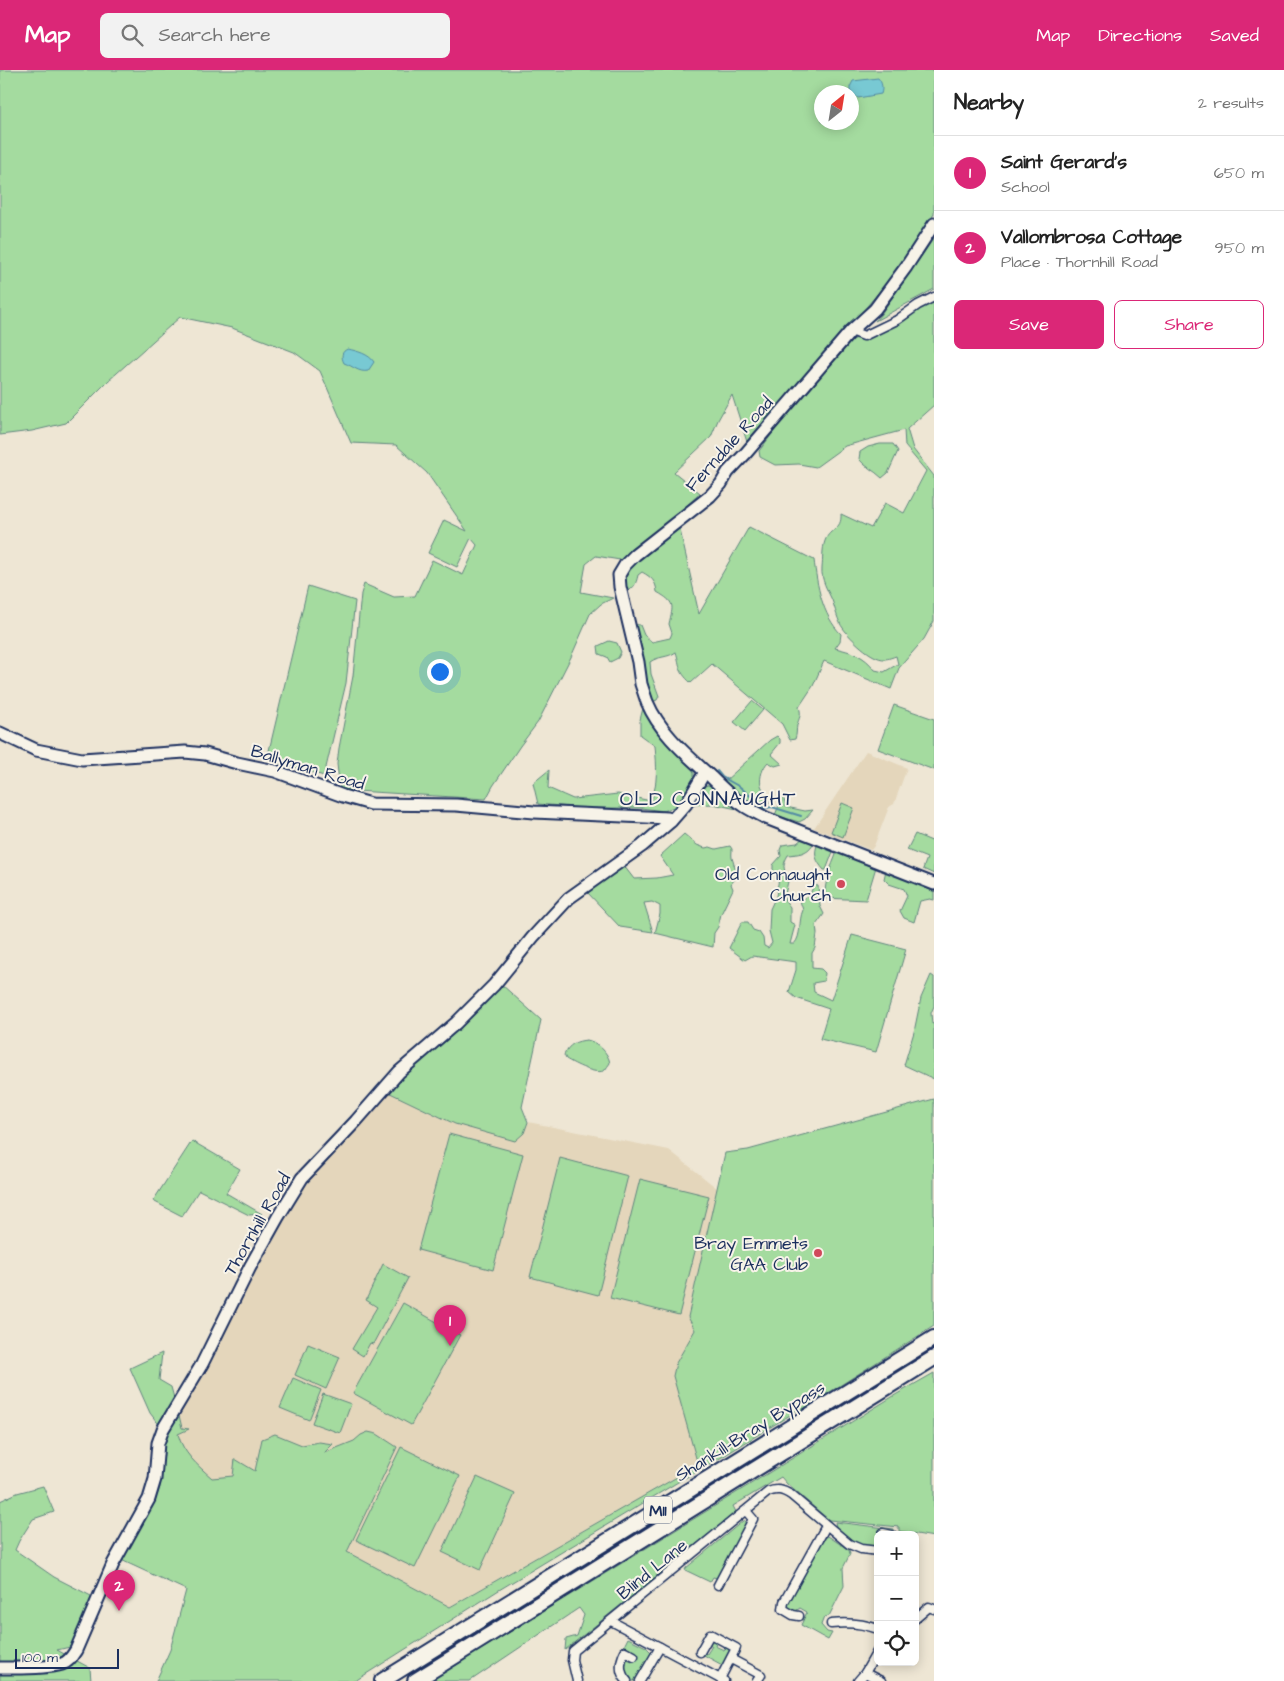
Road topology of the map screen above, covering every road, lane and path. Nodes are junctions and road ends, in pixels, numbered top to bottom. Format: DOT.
graph roads {
  1 [pos="934,224"];
  2 [pos="934,296"];
  3 [pos="851,331"];
  4 [pos="0,733"];
  5 [pos="705,772"];
  6 [pos="671,821"];
  7 [pos="934,884"];
  8 [pos="934,1338"];
  9 [pos="934,1358"];
  10 [pos="746,1511"];
  11 [pos="826,1526"];
  12 [pos="874,1551"];
  13 [pos="718,1585"];
  14 [pos="934,1609"];
  15 [pos="799,1616"];
  16 [pos="919,1616"];
  17 [pos="612,1621"];
  18 [pos="830,1624"];
  19 [pos="874,1628"];
  20 [pos="660,1647"];
  21 [pos="700,1652"];
  22 [pos="634,1656"];
  23 [pos="874,1657"];
  24 [pos="731,1659"];
  25 [pos="0,1668"];
  26 [pos="865,1673"];
  27 [pos="722,1680"];
  28 [pos="382,1681"];
  29 [pos="415,1681"];
  30 [pos="577,1681"];
  31 [pos="627,1681"];
  32 [pos="640,1681"];
  33 [pos="758,1681"];
  34 [pos="858,1681"];
  35 [pos="881,1681"];
  1 -- 3 [label="street, Ferndale Road"];
  2 -- 3 [label="street"];
  3 -- 5 [label="street, Ferndale Road"];
  4 -- 6 [label="street, Ballyman Road"];
  5 -- 6 [label="street, Thornhill Road"];
  5 -- 7 [label="street, Ferndale Road"];
  6 -- 25 [label="street, Thornhill Road"];
  8 -- 28 [label="highway, Shankill-Bray Bypass / M11"];
  9 -- 29 [label="highway, Shankill-Bray Bypass / M11"];
  10 -- 11 [label="street, Blind Lane"];
  10 -- 13 [label="street"];
  10 -- 17 [label="street, Blind Lane"];
  11 -- 12 [label="street"];
  11 -- 15 [label="street"];
  14 -- 16 [label="street"];
  17 -- 20 [label="street"];
  17 -- 30 [label="street, Blind Lane"];
  18 -- 19 [label="street"];
  20 -- 27 [label="street"];
  20 -- 32 [label="street"];
  21 -- 24 [label="street"];
  22 -- 31 [label="street"];
  23 -- 26 [label="street"];
  24 -- 27 [label="street"];
  24 -- 33 [label="street"];
  26 -- 34 [label="street"];
  26 -- 35 [label="street"];
}
